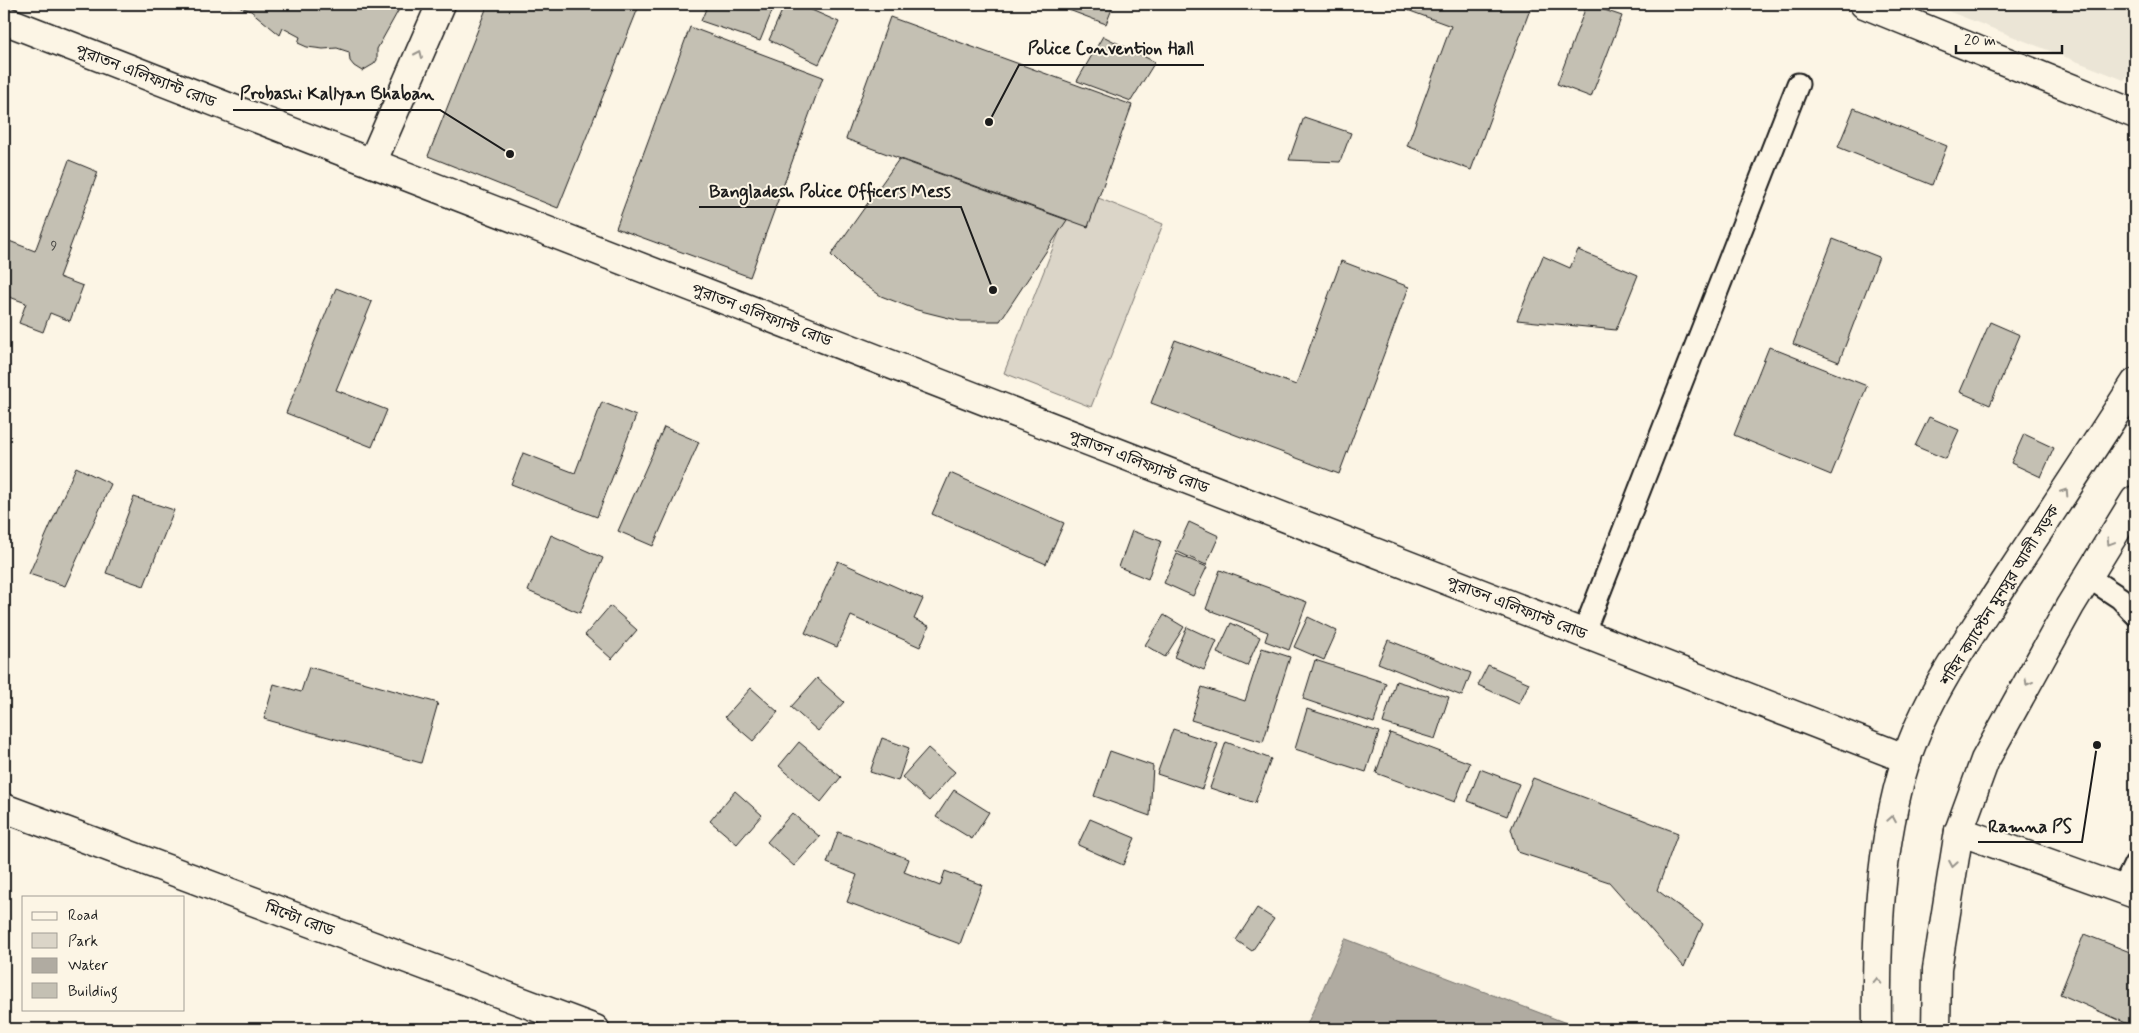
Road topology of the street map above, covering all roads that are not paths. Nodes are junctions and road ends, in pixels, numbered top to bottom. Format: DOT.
graph roads {
  1 [pos="441,4"];
  2 [pos="1864,4"];
  3 [pos="1904,12"];
  4 [pos="4,20"];
  5 [pos="1798,84"];
  6 [pos="2135,114"];
  7 [pos="372,163"];
  8 [pos="2135,383"];
  9 [pos="2135,500"];
  10 [pos="2088,578"];
  11 [pos="2135,614"];
  12 [pos="1584,632"];
  13 [pos="1907,759"];
  14 [pos="4,808"];
  15 [pos="1959,831"];
  16 [pos="2135,864"];
  17 [pos="2129,891"];
  18 [pos="596,1029"];
  19 [pos="1877,1029"];
  20 [pos="1936,1029"];
  7 -- 1 [label="street, one-way"];
  2 -- 3 [label="street"];
  3 -- 6 [label="street"];
  4 -- 7 [label="street, পুরাতন এলিফ্যান্ট রোড"];
  5 -- 12 [label="lane"];
  7 -- 12 [label="street, পুরাতন এলিফ্যান্ট রোড"];
  13 -- 8 [label="street, শহিদ ক্যাপ্টেন মুনসুর আলী সড়ক, one-way"];
  9 -- 10 [label="street, one-way"];
  10 -- 11 [label="lane"];
  10 -- 15 [label="street, one-way"];
  12 -- 13 [label="street, পুরাতন এলিফ্যান্ট রোড"];
  19 -- 13 [label="street, শহিদ ক্যাপ্টেন মুনসুর আলী সড়ক, one-way"];
  14 -- 18 [label="street, মিন্টো রোড"];
  15 -- 17 [label="street"];
  15 -- 20 [label="street, one-way"];
  16 -- 17 [label="lane"];
}
